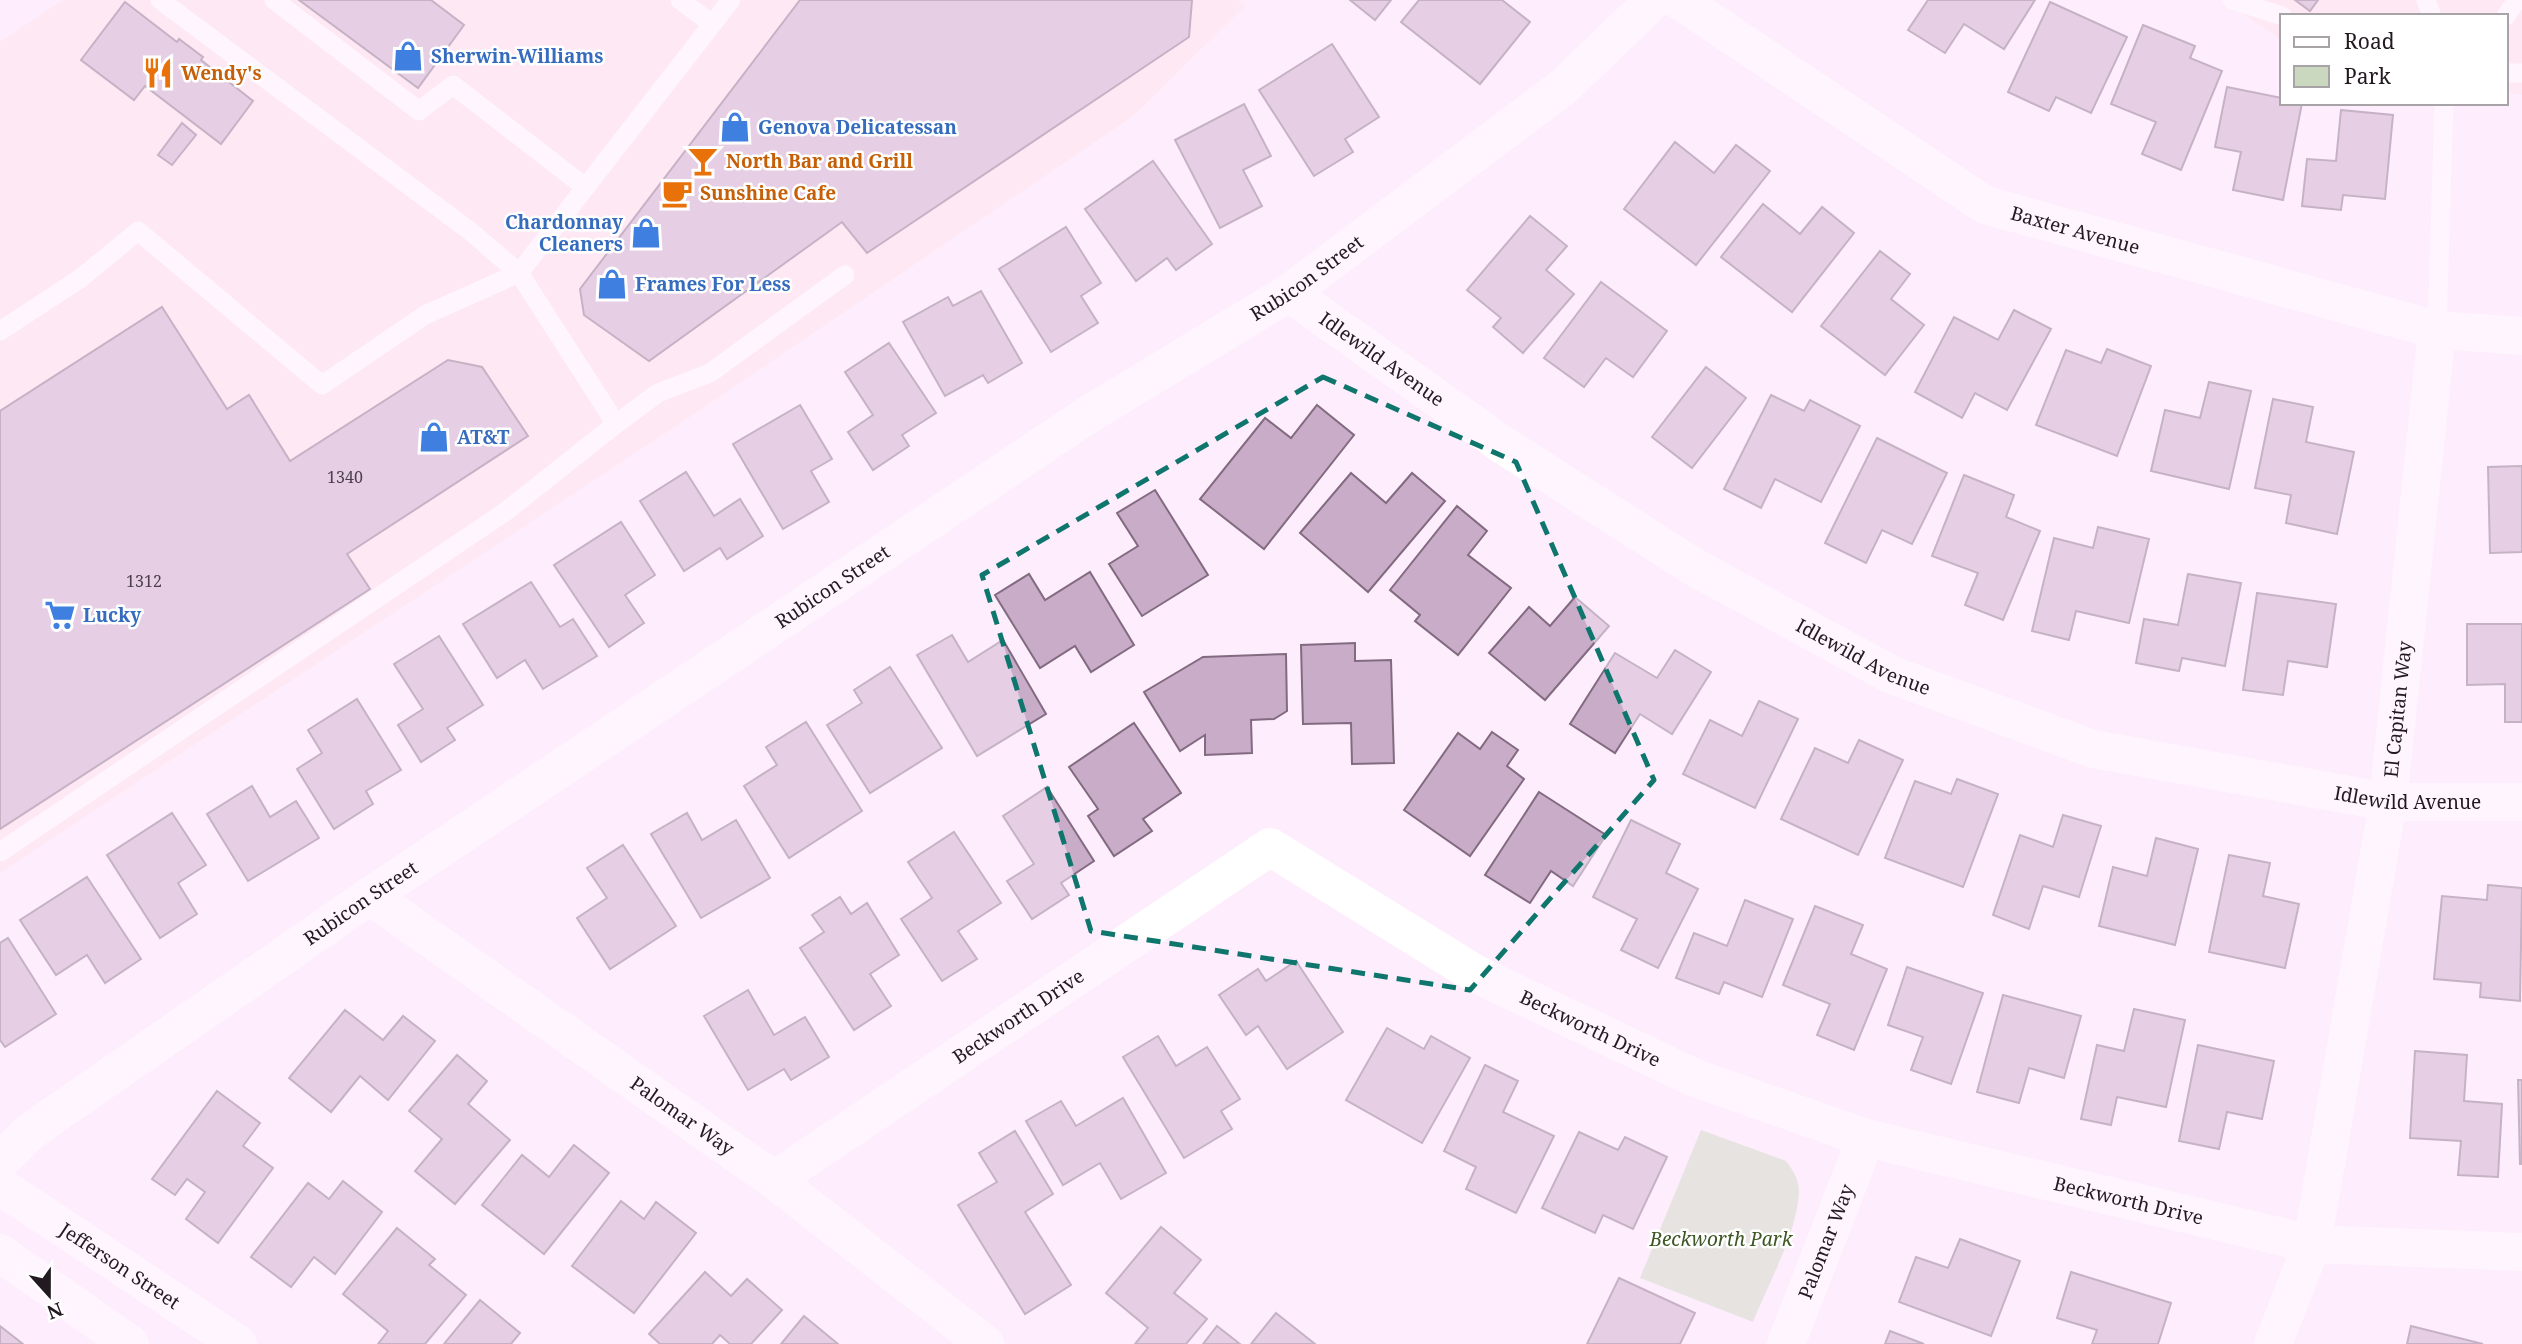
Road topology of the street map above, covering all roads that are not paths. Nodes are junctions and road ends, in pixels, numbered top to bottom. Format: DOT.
graph roads {
  1 [pos="160,0"];
  2 [pos="274,0"];
  3 [pos="680,0"];
  4 [pos="731,0"];
  5 [pos="1654,0"];
  6 [pos="1679,0"];
  7 [pos="2232,0"];
  8 [pos="2280,15"];
  9 [pos="712,24"];
  10 [pos="2444,105"];
  11 [pos="586,187"];
  12 [pos="519,273"];
  13 [pos="845,275"];
  14 [pos="1289,293"];
  15 [pos="2437,330"];
  16 [pos="0,331"];
  17 [pos="2522,336"];
  18 [pos="616,424"];
  19 [pos="2388,802"];
  20 [pos="2522,802"];
  21 [pos="0,852"];
  22 [pos="370,896"];
  23 [pos="1866,1139"];
  24 [pos="0,1161"];
  25 [pos="774,1180"];
  26 [pos="0,1186"];
  27 [pos="2312,1244"];
  28 [pos="2522,1252"];
  29 [pos="0,1253"];
  30 [pos="130,1344"];
  31 [pos="238,1344"];
  32 [pos="985,1344"];
  33 [pos="1786,1344"];
  34 [pos="2273,1344"];
  1 -- 12 [label="lane"];
  2 -- 11 [label="lane"];
  3 -- 9 [label="lane"];
  4 -- 9 [label="lane"];
  5 -- 14 [label="street, Rubicon Street"];
  6 -- 15 [label="street, Baxter Avenue"];
  7 -- 8 [label="lane"];
  9 -- 11 [label="lane"];
  10 -- 15 [label="lane, El Capitan Way"];
  11 -- 12 [label="lane"];
  12 -- 16 [label="lane"];
  12 -- 18 [label="lane"];
  13 -- 18 [label="lane"];
  14 -- 19 [label="street, Idlewild Avenue"];
  14 -- 22 [label="street, Rubicon Street"];
  15 -- 17 [label="street, Baxter Avenue"];
  15 -- 19 [label="street, El Capitan Way"];
  18 -- 21 [label="lane"];
  19 -- 20 [label="street, Idlewild Avenue"];
  19 -- 27 [label="street, El Capitan Way"];
  22 -- 24 [label="street, Rubicon Street"];
  22 -- 25 [label="street, Palomar Way"];
  23 -- 25 [label="street, Beckworth Drive"];
  23 -- 27 [label="street, Beckworth Drive"];
  23 -- 33 [label="street, Palomar Way"];
  25 -- 32 [label="street, Palomar Way"];
  26 -- 31 [label="street, Jefferson Street"];
  27 -- 28 [label="street, Beckworth Drive"];
  27 -- 34 [label="street, El Capitan Way"];
  29 -- 30 [label="street"];
}
